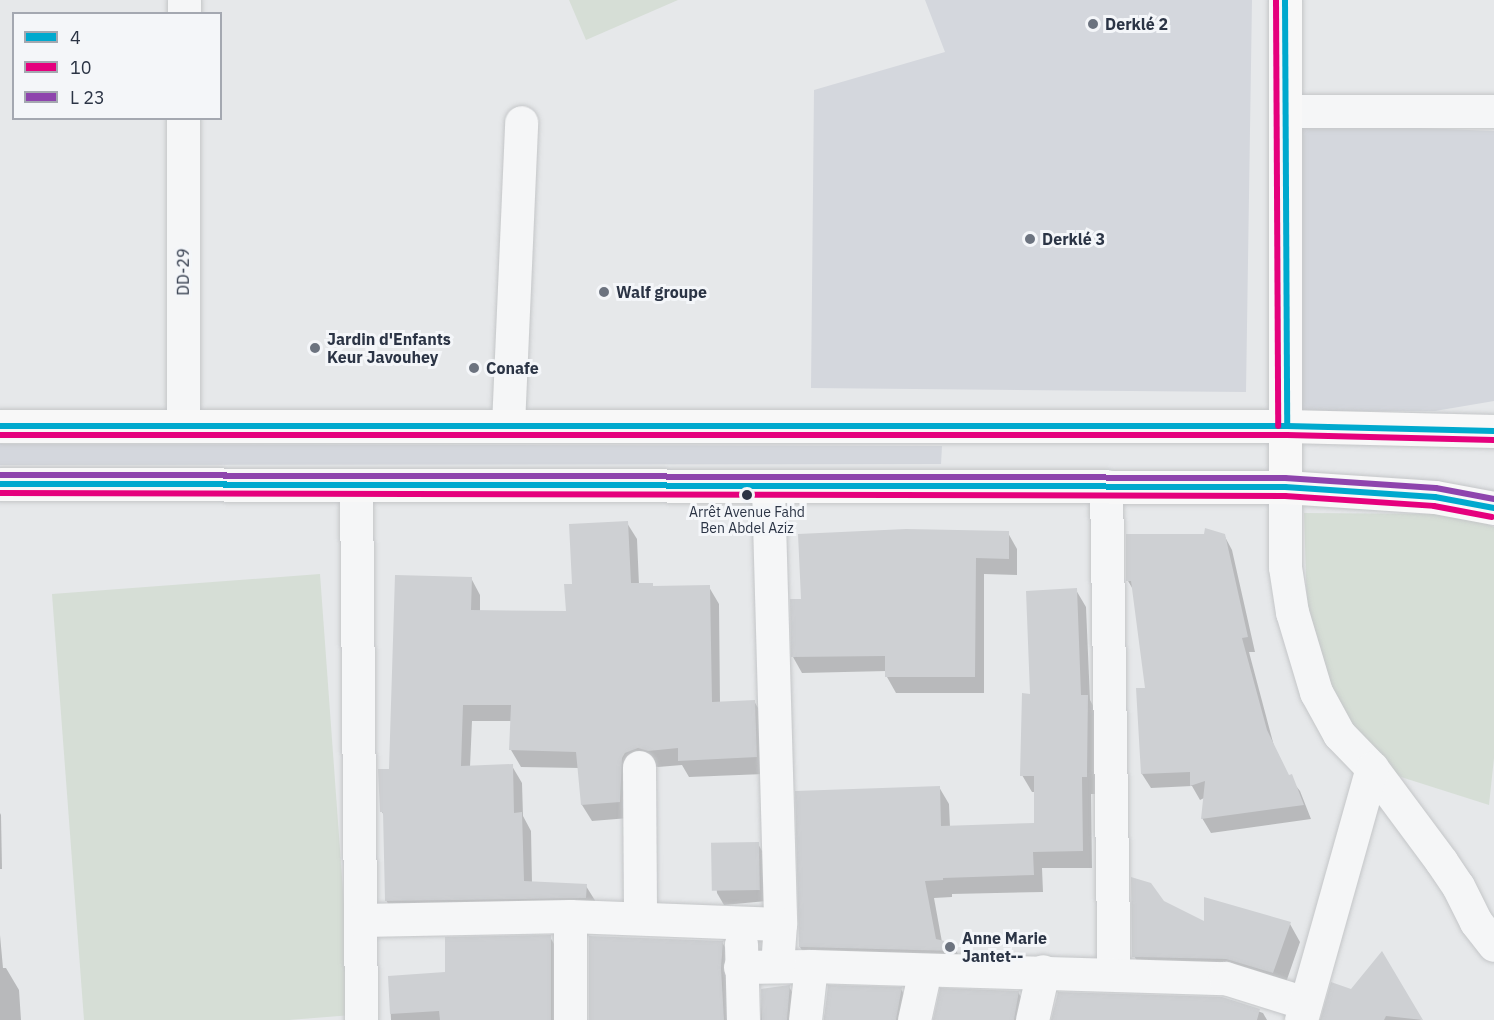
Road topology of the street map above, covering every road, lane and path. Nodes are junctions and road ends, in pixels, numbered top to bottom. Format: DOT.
graph roads {
  1 [pos="1285,0"];
  2 [pos="1285,111"];
  3 [pos="1494,111"];
  4 [pos="183,120"];
  5 [pos="521,122"];
  6 [pos="183,425"];
  7 [pos="508,425"];
  8 [pos="0,426"];
  9 [pos="1287,426"];
  10 [pos="1494,431"];
  11 [pos="0,484"];
  12 [pos="768,486"];
  13 [pos="1106,486"];
  14 [pos="356,487"];
  15 [pos="1285,487"];
  16 [pos="1494,508"];
  17 [pos="639,766"];
  18 [pos="1372,768"];
  19 [pos="570,916"];
  20 [pos="640,918"];
  21 [pos="361,920"];
  22 [pos="741,924"];
  23 [pos="780,924"];
  24 [pos="1494,945"];
  25 [pos="777,966"];
  26 [pos="811,966"];
  27 [pos="740,967"];
  28 [pos="925,970"];
  29 [pos="1043,971"];
  30 [pos="1114,973"];
  31 [pos="1303,1012"];
  32 [pos="361,1020"];
  33 [pos="570,1020"];
  34 [pos="743,1020"];
  35 [pos="805,1020"];
  36 [pos="915,1020"];
  37 [pos="1032,1020"];
  1 -- 2 [label="main road"];
  2 -- 3 [label="street"];
  2 -- 9 [label="main road"];
  4 -- 6 [label="street, DD-29"];
  5 -- 7 [label="street"];
  6 -- 7 [label="main road"];
  6 -- 8 [label="main road"];
  7 -- 9 [label="main road"];
  9 -- 10 [label="main road"];
  9 -- 15 [label="main road"];
  11 -- 14 [label="main road"];
  12 -- 13 [label="main road"];
  12 -- 14 [label="main road"];
  12 -- 23 [label="street"];
  13 -- 15 [label="main road"];
  13 -- 30 [label="street"];
  14 -- 21 [label="street"];
  15 -- 16 [label="main road"];
  15 -- 18 [label="street"];
  17 -- 20 [label="street"];
  18 -- 24 [label="street"];
  18 -- 31 [label="street"];
  19 -- 20 [label="street"];
  19 -- 21 [label="street"];
  19 -- 33 [label="street"];
  20 -- 22 [label="street"];
  21 -- 32 [label="street"];
  22 -- 23 [label="street"];
  22 -- 27 [label="street"];
  23 -- 25 [label="street"];
  25 -- 26 [label="street"];
  25 -- 27 [label="street"];
  26 -- 28 [label="street"];
  26 -- 35 [label="street"];
  27 -- 34 [label="street"];
  28 -- 29 [label="street"];
  28 -- 36 [label="street"];
  29 -- 30 [label="street"];
  29 -- 37 [label="street"];
  30 -- 31 [label="street"];
}
